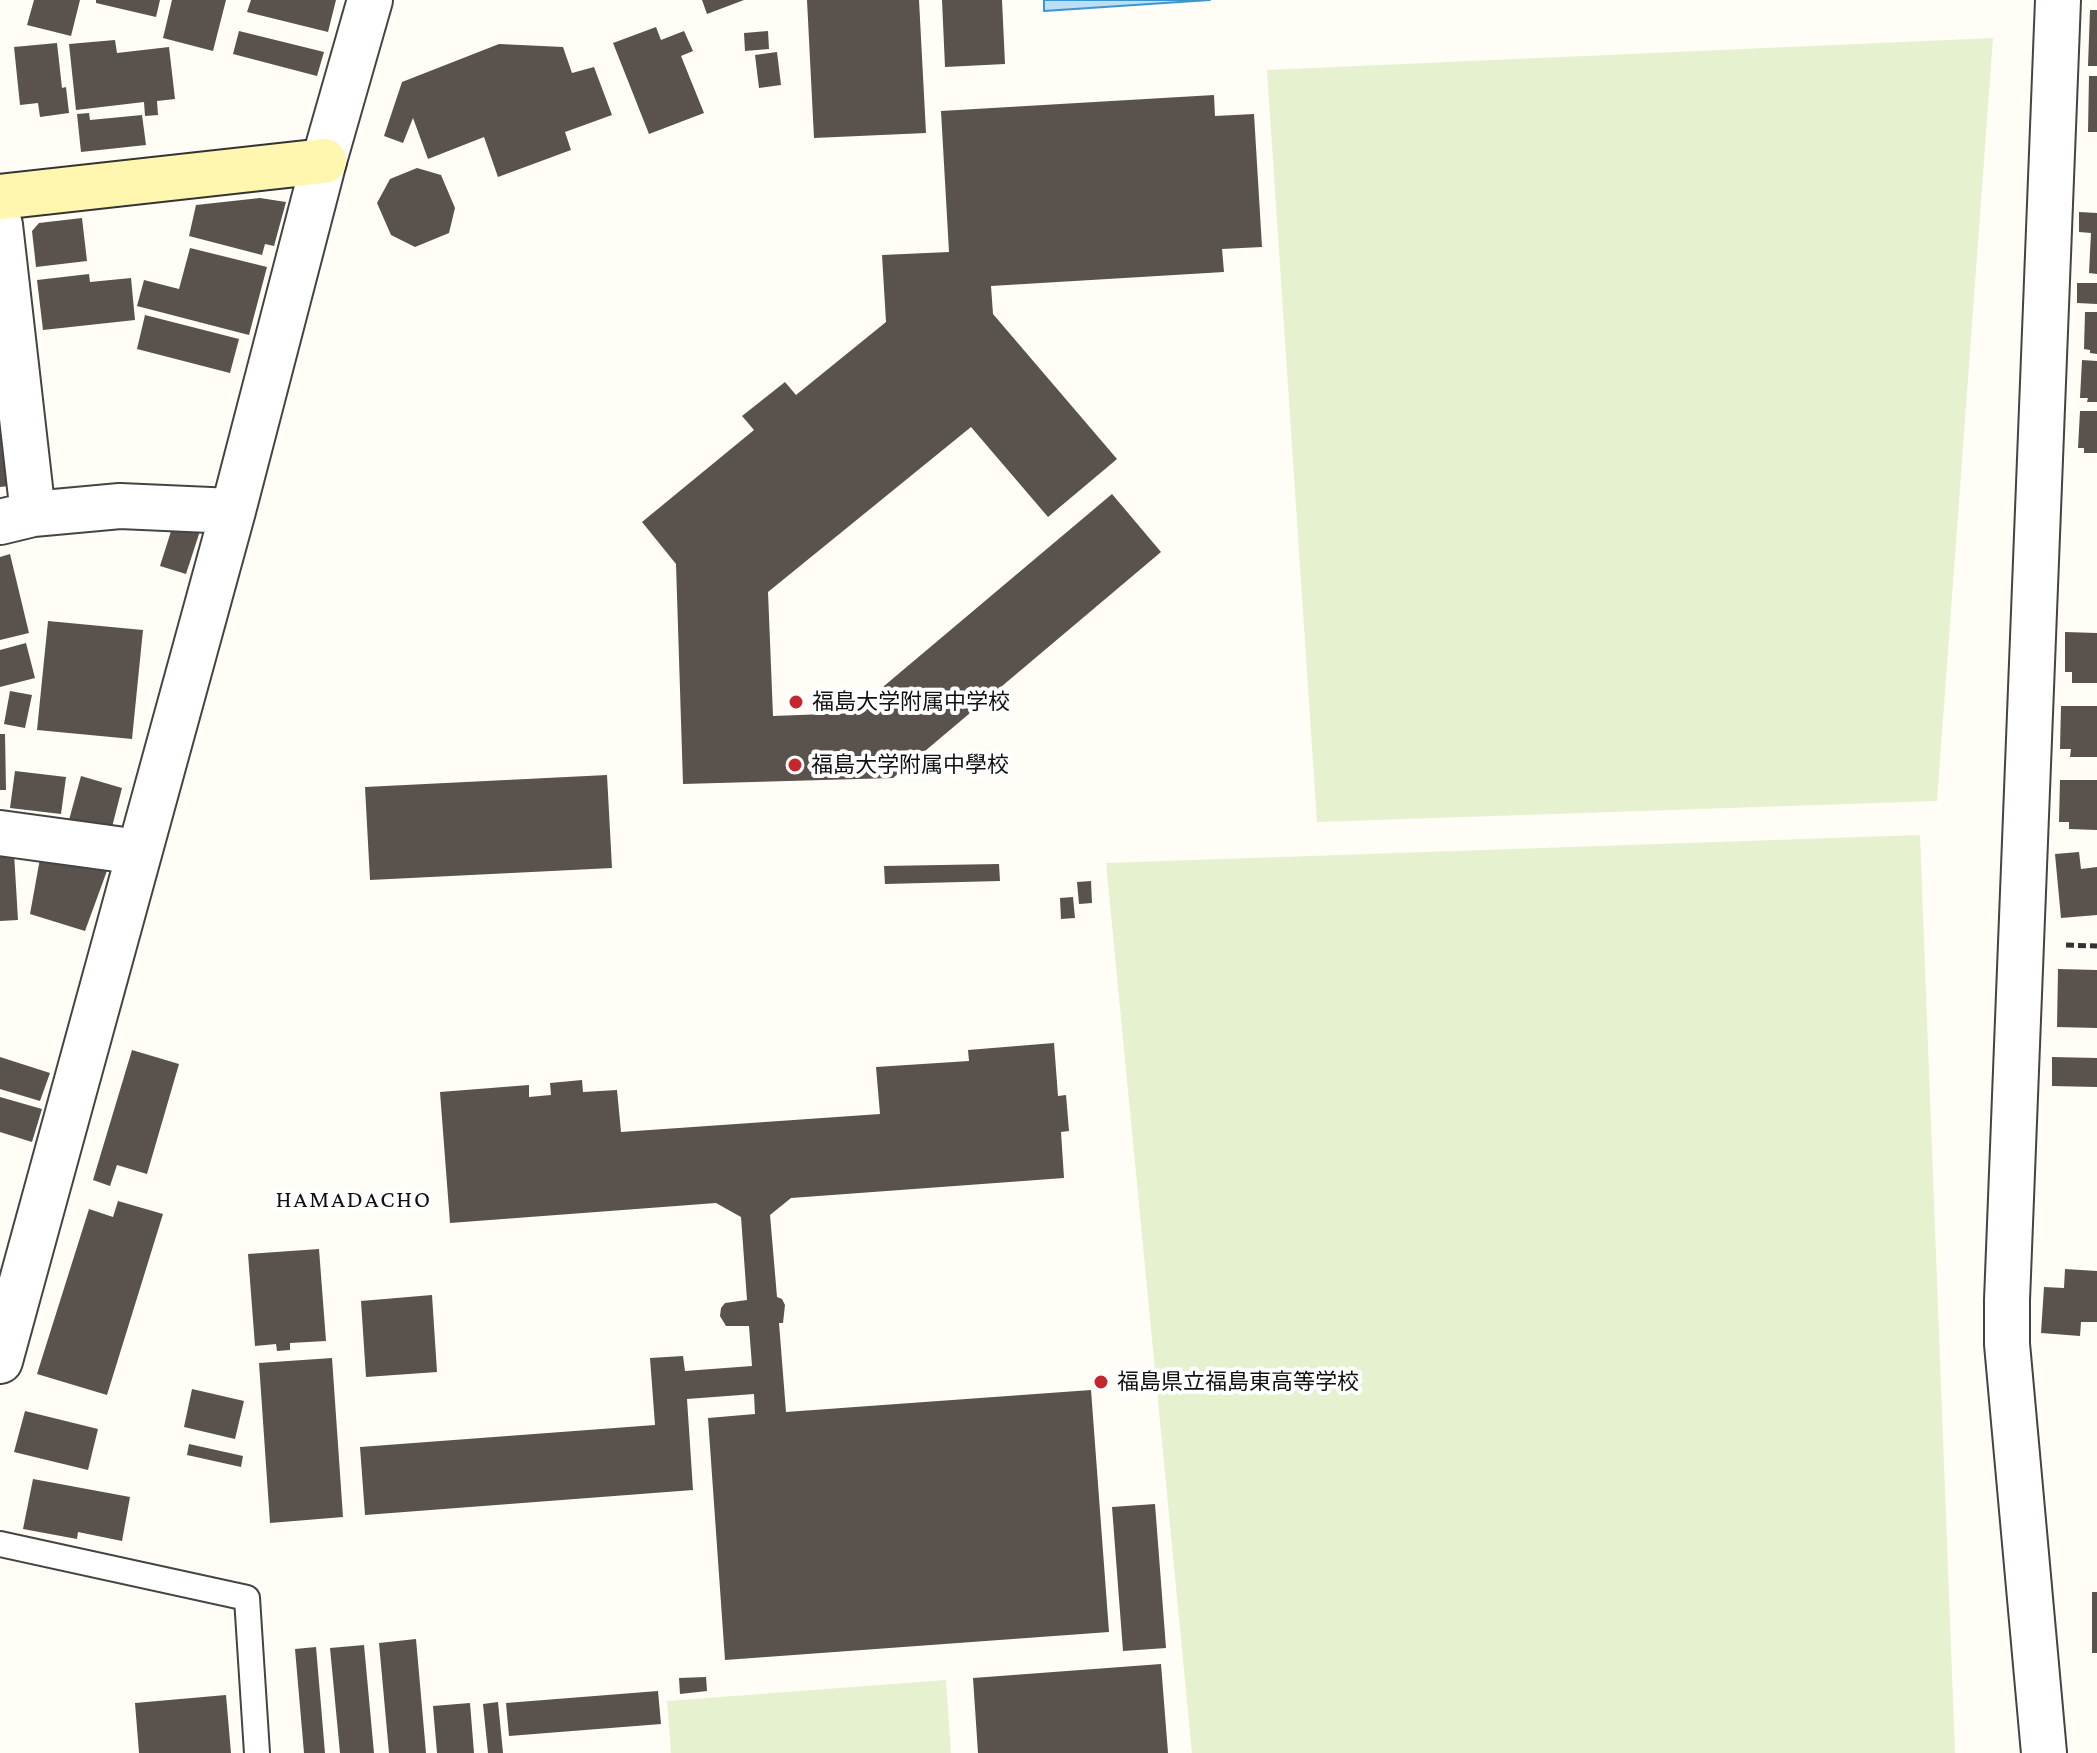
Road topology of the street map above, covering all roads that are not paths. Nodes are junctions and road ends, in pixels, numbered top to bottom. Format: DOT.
graph roads {
  1 [pos="370,0"];
  2 [pos="2058,0"];
  3 [pos="324,161"];
  4 [pos="0,197"];
  5 [pos="0,225"];
  6 [pos="233,511"];
  7 [pos="16,518"];
  8 [pos="0,833"];
  9 [pos="139,852"];
  10 [pos="0,1361"];
  11 [pos="0,1544"];
  12 [pos="257,1753"];
  13 [pos="2044,1753"];
  1 -- 3 [label="street"];
  2 -- 13 [label="street"];
  3 -- 4 [label="street"];
  3 -- 6 [label="street"];
  5 -- 7 [label="street"];
  6 -- 7 [label="street"];
  6 -- 9 [label="street"];
  8 -- 9 [label="street"];
  9 -- 10 [label="street"];
  11 -- 12 [label="lane"];
}
